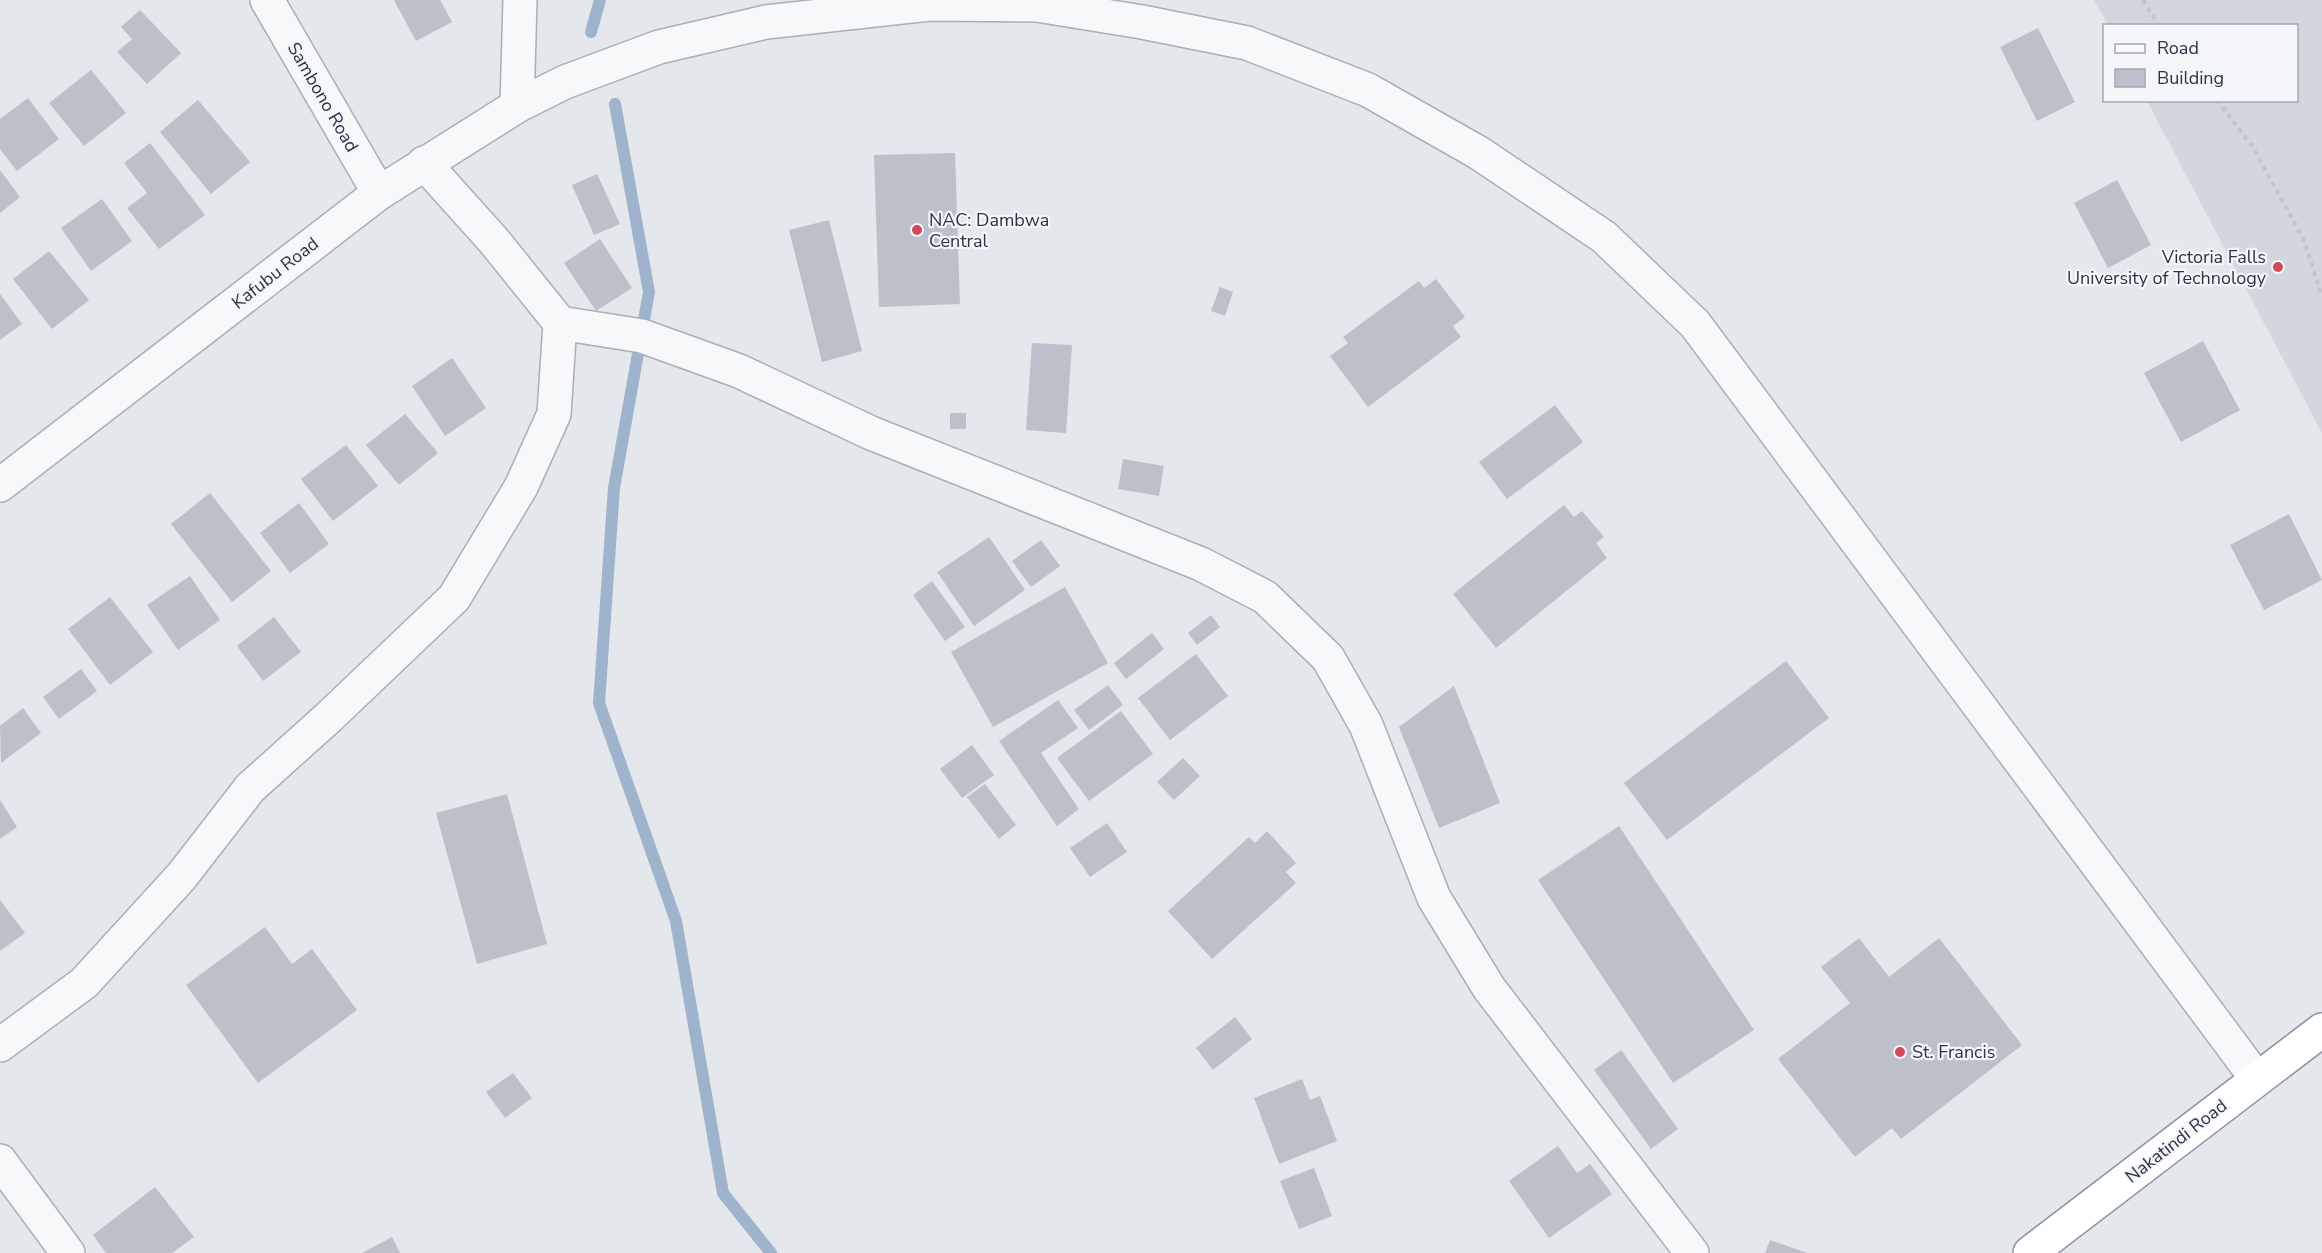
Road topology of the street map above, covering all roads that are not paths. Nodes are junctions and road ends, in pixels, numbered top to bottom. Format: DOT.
graph roads {
  1 [pos="267,0"];
  2 [pos="520,0"];
  3 [pos="1040,2"];
  4 [pos="517,106"];
  5 [pos="424,163"];
  6 [pos="379,193"];
  7 [pos="560,323"];
  8 [pos="0,485"];
  9 [pos="2322,1030"];
  10 [pos="0,1045"];
  11 [pos="2257,1079"];
  12 [pos="0,1161"];
  13 [pos="2047,1248"];
  14 [pos="68,1253"];
  15 [pos="1692,1253"];
  1 -- 6 [label="street, Sambono Road"];
  2 -- 4 [label="street"];
  3 -- 4 [label="street, Kafubu Road"];
  3 -- 11 [label="street, Kafubu Road"];
  4 -- 5 [label="street, Kafubu Road"];
  5 -- 6 [label="street, Kafubu Road"];
  5 -- 7 [label="street"];
  6 -- 8 [label="street, Kafubu Road"];
  7 -- 10 [label="street"];
  7 -- 15 [label="street"];
  9 -- 11 [label="highway, Nakatindi Road"];
  11 -- 13 [label="highway, Nakatindi Road"];
  12 -- 14 [label="street"];
}
